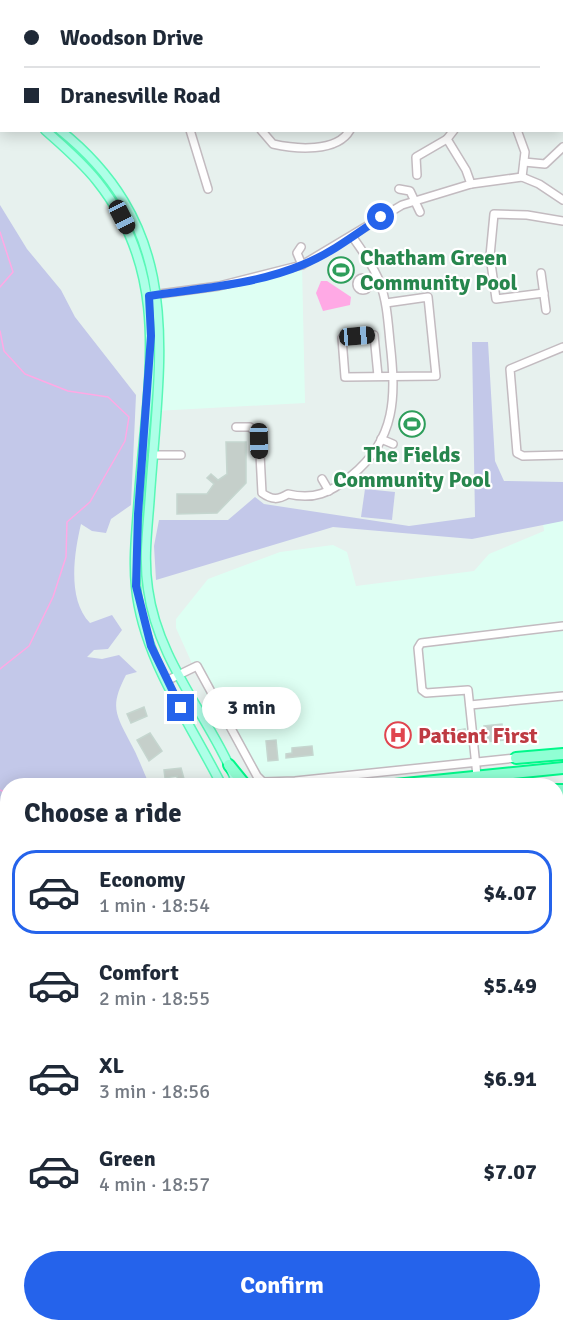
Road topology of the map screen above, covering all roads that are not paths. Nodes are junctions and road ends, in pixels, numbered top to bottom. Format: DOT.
graph roads {
  1 [pos="47,132"];
  2 [pos="62,132"];
  3 [pos="191,132"];
  4 [pos="263,132"];
  5 [pos="348,132"];
  6 [pos="452,132"];
  7 [pos="518,132"];
  8 [pos="447,139"];
  9 [pos="563,147"];
  10 [pos="524,162"];
  11 [pos="417,175"];
  12 [pos="522,177"];
  13 [pos="471,184"];
  14 [pos="208,189"];
  15 [pos="399,189"];
  16 [pos="416,199"];
  17 [pos="563,200"];
  18 [pos="563,211"];
  19 [pos="420,212"];
  20 [pos="561,221"];
  21 [pos="352,236"];
  22 [pos="301,247"];
  23 [pos="302,265"];
  24 [pos="541,273"];
  25 [pos="377,276"];
  26 [pos="369,281"];
  27 [pos="544,293"];
  28 [pos="153,295"];
  29 [pos="386,303"];
  30 [pos="546,310"];
  31 [pos="563,347"];
  32 [pos="378,376"];
  33 [pos="394,376"];
  34 [pos="236,427"];
  35 [pos="381,439"];
  36 [pos="393,444"];
  37 [pos="153,455"];
  38 [pos="181,455"];
  39 [pos="563,455"];
  40 [pos="322,479"];
  41 [pos="328,490"];
  42 [pos="563,627"];
  43 [pos="178,675"];
  44 [pos="166,681"];
  45 [pos="563,696"];
  46 [pos="470,705"];
  47 [pos="563,754"];
  48 [pos="516,758"];
  49 [pos="476,763"];
  50 [pos="229,765"];
  51 [pos="563,768"];
  52 [pos="477,776"];
  53 [pos="218,778"];
  54 [pos="235,778"];
  55 [pos="240,778"];
  56 [pos="259,778"];
  57 [pos="354,778"];
  58 [pos="460,778"];
  1 -- 28 [label="main road"];
  2 -- 28 [label="main road"];
  3 -- 14 [label="street"];
  4 -- 5 [label="street"];
  6 -- 8 [label="street"];
  7 -- 10 [label="street"];
  8 -- 11 [label="street"];
  8 -- 13 [label="street"];
  9 -- 10 [label="street"];
  10 -- 12 [label="street"];
  12 -- 13 [label="street"];
  12 -- 17 [label="street"];
  13 -- 16 [label="street"];
  15 -- 16 [label="street"];
  16 -- 19 [label="street"];
  16 -- 21 [label="street"];
  18 -- 20 [label="street"];
  20 -- 27 [label="street"];
  21 -- 23 [label="street"];
  21 -- 25 [label="street"];
  22 -- 23 [label="street"];
  23 -- 28 [label="street"];
  24 -- 27 [label="street"];
  25 -- 26 [label="street"];
  25 -- 29 [label="street"];
  27 -- 30 [label="street"];
  28 -- 37 [label="main road"];
  28 -- 44 [label="main road"];
  29 -- 33 [label="street"];
  29 -- 33 [label="street"];
  31 -- 39 [label="street"];
  32 -- 32 [label="street"];
  32 -- 33 [label="street"];
  33 -- 35 [label="street"];
  34 -- 41 [label="street"];
  35 -- 36 [label="street"];
  35 -- 41 [label="street"];
  37 -- 38 [label="street"];
  37 -- 43 [label="main road"];
  40 -- 41 [label="street"];
  42 -- 46 [label="street"];
  43 -- 44 [label="street"];
  43 -- 50 [label="main road"];
  43 -- 56 [label="street"];
  44 -- 53 [label="main road"];
  45 -- 46 [label="street"];
  46 -- 49 [label="street"];
  47 -- 48 [label="highway"];
  48 -- 49 [label="street"];
  49 -- 52 [label="street"];
  49 -- 57 [label="street"];
  50 -- 54 [label="main road"];
  50 -- 55 [label="highway"];
  51 -- 52 [label="highway"];
  52 -- 58 [label="highway"];
}
